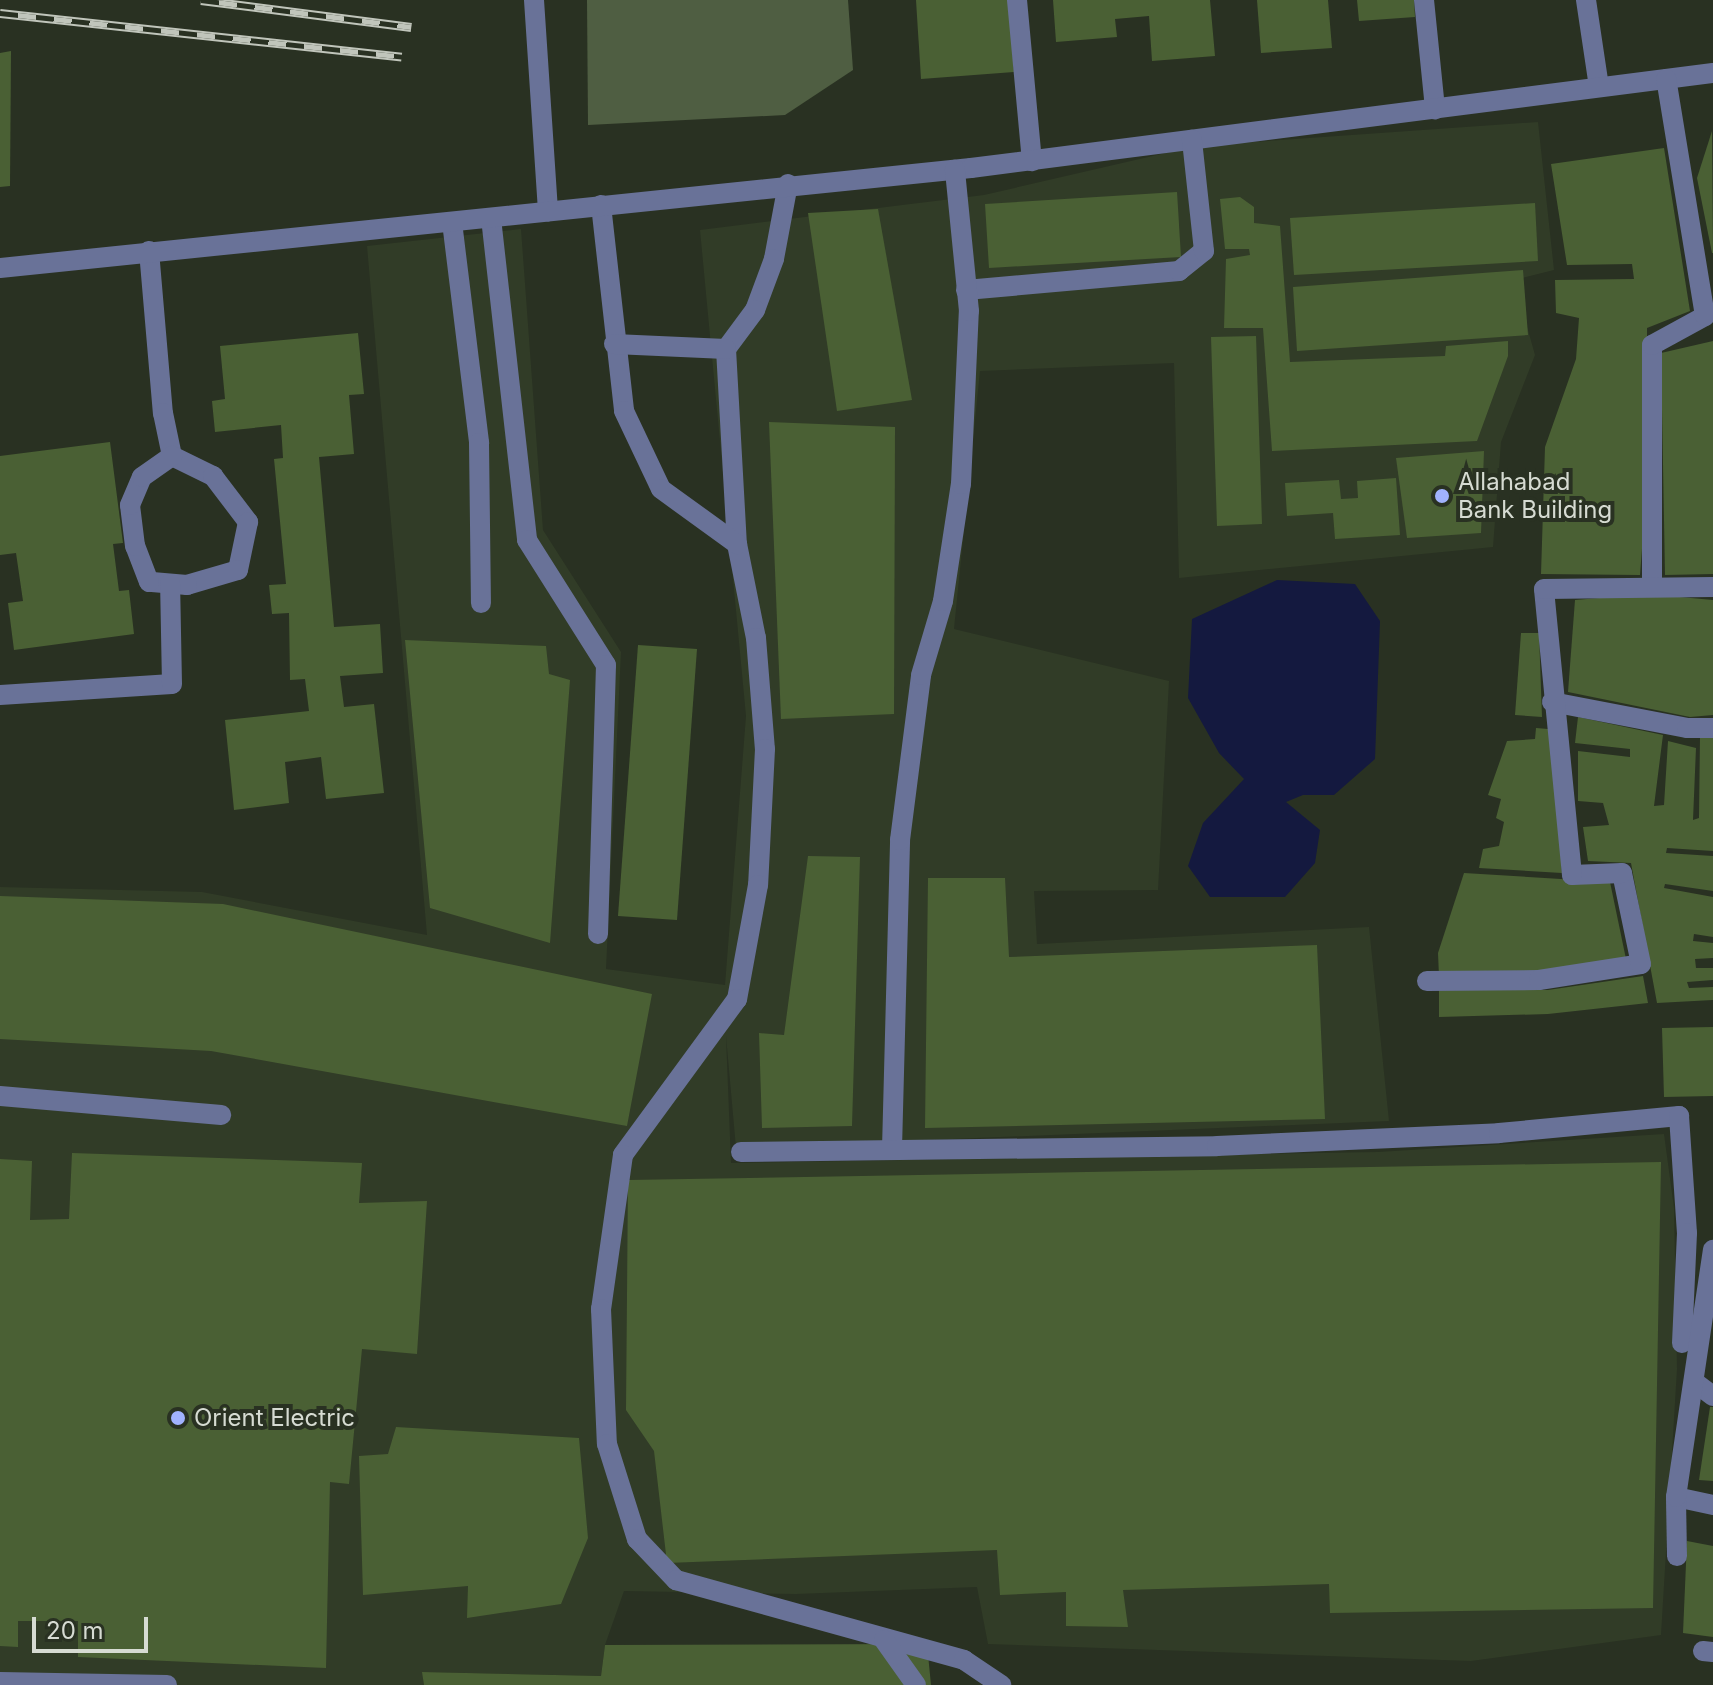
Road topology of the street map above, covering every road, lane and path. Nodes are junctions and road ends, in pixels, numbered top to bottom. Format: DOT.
graph roads {
  1 [pos="534,0"];
  2 [pos="1017,0"];
  3 [pos="1424,0"];
  4 [pos="1586,0"];
  5 [pos="1713,73"];
  6 [pos="1666,79"];
  7 [pos="1599,87"];
  8 [pos="1435,109"];
  9 [pos="1192,140"];
  10 [pos="1032,161"];
  11 [pos="955,170"];
  12 [pos="788,184"];
  13 [pos="601,205"];
  14 [pos="548,212"];
  15 [pos="491,218"];
  16 [pos="452,222"];
  17 [pos="149,251"];
  18 [pos="0,268"];
  19 [pos="966,290"];
  20 [pos="614,344"];
  21 [pos="726,349"];
  22 [pos="172,456"];
  23 [pos="737,544"];
  24 [pos="170,584"];
  25 [pos="1652,584"];
  26 [pos="1713,587"];
  27 [pos="481,603"];
  28 [pos="0,695"];
  29 [pos="1552,702"];
  30 [pos="1713,728"];
  31 [pos="598,934"];
  32 [pos="1427,981"];
  33 [pos="0,1096"];
  34 [pos="221,1115"];
  35 [pos="892,1149"];
  36 [pos="741,1152"];
  37 [pos="1713,1250"];
  38 [pos="1682,1343"];
  39 [pos="1705,1390"];
  40 [pos="1676,1497"];
  41 [pos="1713,1505"];
  42 [pos="1677,1556"];
  43 [pos="884,1640"];
  44 [pos="0,1682"];
  45 [pos="167,1685"];
  46 [pos="916,1685"];
  47 [pos="1001,1685"];
  1 -- 14 [label="street"];
  2 -- 10 [label="street"];
  3 -- 8 [label="street"];
  4 -- 7 [label="street"];
  5 -- 6 [label="street"];
  6 -- 7 [label="street"];
  6 -- 25 [label="street"];
  7 -- 8 [label="street"];
  8 -- 9 [label="street"];
  9 -- 10 [label="street"];
  9 -- 19 [label="street"];
  10 -- 11 [label="street"];
  11 -- 12 [label="street"];
  11 -- 19 [label="street"];
  12 -- 13 [label="street"];
  12 -- 21 [label="street"];
  13 -- 14 [label="street"];
  13 -- 20 [label="street"];
  14 -- 15 [label="street"];
  15 -- 16 [label="street"];
  15 -- 31 [label="street"];
  16 -- 17 [label="street"];
  16 -- 27 [label="street"];
  17 -- 18 [label="street"];
  17 -- 22 [label="street"];
  19 -- 35 [label="street"];
  20 -- 21 [label="street"];
  20 -- 23 [label="street"];
  21 -- 23 [label="street"];
  22 -- 24 [label="street"];
  22 -- 24 [label="street"];
  23 -- 43 [label="street"];
  24 -- 28 [label="street"];
  25 -- 26 [label="street"];
  25 -- 29 [label="street"];
  29 -- 30 [label="street"];
  29 -- 32 [label="street"];
  33 -- 34 [label="street"];
  35 -- 36 [label="street"];
  35 -- 38 [label="street"];
  37 -- 39 [label="street"];
  39 -- 40 [label="street"];
  40 -- 41 [label="street"];
  40 -- 42 [label="street"];
  43 -- 46 [label="street"];
  43 -- 47 [label="street"];
  44 -- 45 [label="street"];
}
